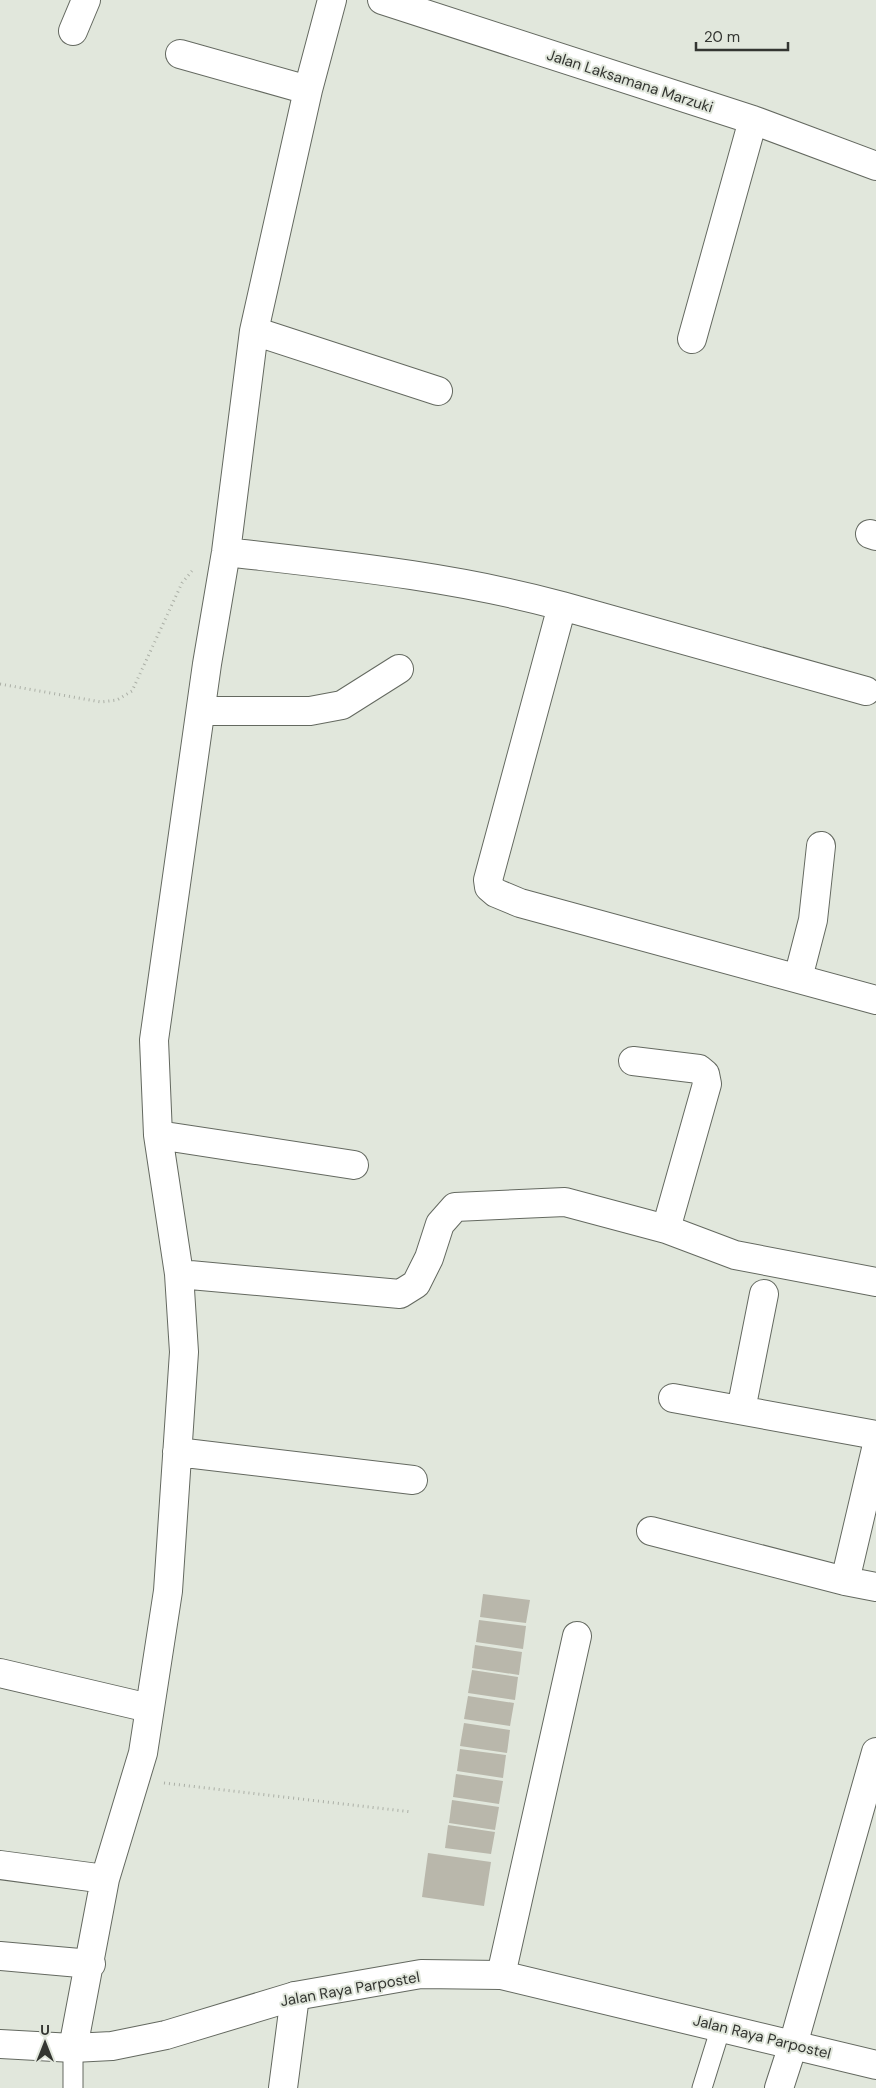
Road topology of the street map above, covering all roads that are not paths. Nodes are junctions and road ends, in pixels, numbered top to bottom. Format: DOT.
graph roads {
  1 [pos="86,0"];
  2 [pos="332,0"];
  3 [pos="382,0"];
  4 [pos="73,32"];
  5 [pos="180,54"];
  6 [pos="308,90"];
  7 [pos="753,120"];
  8 [pos="876,166"];
  9 [pos="254,332"];
  10 [pos="692,339"];
  11 [pos="438,391"];
  12 [pos="226,552"];
  13 [pos="562,606"];
  14 [pos="399,669"];
  15 [pos="866,691"];
  16 [pos="202,711"];
  17 [pos="821,846"];
  18 [pos="798,978"];
  19 [pos="876,1000"];
  20 [pos="633,1061"];
  21 [pos="158,1135"];
  22 [pos="354,1166"];
  23 [pos="666,1229"];
  24 [pos="179,1274"];
  25 [pos="876,1282"];
  26 [pos="764,1294"];
  27 [pos="673,1398"];
  28 [pos="741,1410"];
  29 [pos="876,1435"];
  30 [pos="876,1449"];
  31 [pos="177,1452"];
  32 [pos="413,1480"];
  33 [pos="651,1531"];
  34 [pos="845,1581"];
  35 [pos="876,1587"];
  36 [pos="577,1636"];
  37 [pos="0,1673"];
  38 [pos="149,1708"];
  39 [pos="876,1752"];
  40 [pos="0,1865"];
  41 [pos="105,1879"];
  42 [pos="0,1956"];
  43 [pos="91,1964"];
  44 [pos="501,1975"];
  45 [pos="295,1996"];
  46 [pos="721,2027"];
  47 [pos="0,2044"];
  48 [pos="793,2045"];
  49 [pos="73,2048"];
  50 [pos="876,2065"];
  51 [pos="73,2088"];
  52 [pos="283,2088"];
  53 [pos="702,2088"];
  54 [pos="779,2088"];
  1 -- 4 [label="street"];
  2 -- 6 [label="street"];
  3 -- 7 [label="street, Jalan Laksamana Marzuki"];
  5 -- 6 [label="street"];
  6 -- 9 [label="street"];
  7 -- 8 [label="street, Jalan Laksamana Marzuki"];
  7 -- 10 [label="street"];
  9 -- 11 [label="street"];
  9 -- 12 [label="street"];
  12 -- 13 [label="street"];
  12 -- 16 [label="street"];
  13 -- 15 [label="street"];
  13 -- 18 [label="street"];
  14 -- 16 [label="street"];
  16 -- 21 [label="street"];
  17 -- 18 [label="street"];
  18 -- 19 [label="street"];
  20 -- 23 [label="street"];
  21 -- 22 [label="street"];
  21 -- 24 [label="street"];
  23 -- 24 [label="street"];
  23 -- 25 [label="street"];
  24 -- 31 [label="street"];
  26 -- 28 [label="street"];
  27 -- 28 [label="street"];
  28 -- 29 [label="street"];
  30 -- 34 [label="street"];
  31 -- 32 [label="street"];
  31 -- 38 [label="street"];
  33 -- 34 [label="street"];
  34 -- 35 [label="street"];
  36 -- 44 [label="street"];
  37 -- 38 [label="street"];
  38 -- 41 [label="street"];
  39 -- 48 [label="street"];
  40 -- 41 [label="street"];
  41 -- 43 [label="street"];
  42 -- 43 [label="street"];
  43 -- 49 [label="street"];
  44 -- 45 [label="street, Jalan Raya Parpostel"];
  44 -- 46 [label="street, Jalan Raya Parpostel"];
  45 -- 49 [label="street, Jalan Raya Parpostel"];
  45 -- 52 [label="street"];
  46 -- 48 [label="street, Jalan Raya Parpostel"];
  46 -- 53 [label="lane"];
  47 -- 49 [label="street, Jalan Raya Parpostel"];
  48 -- 50 [label="street, Jalan Raya Parpostel"];
  48 -- 54 [label="street"];
  49 -- 51 [label="lane"];
}
